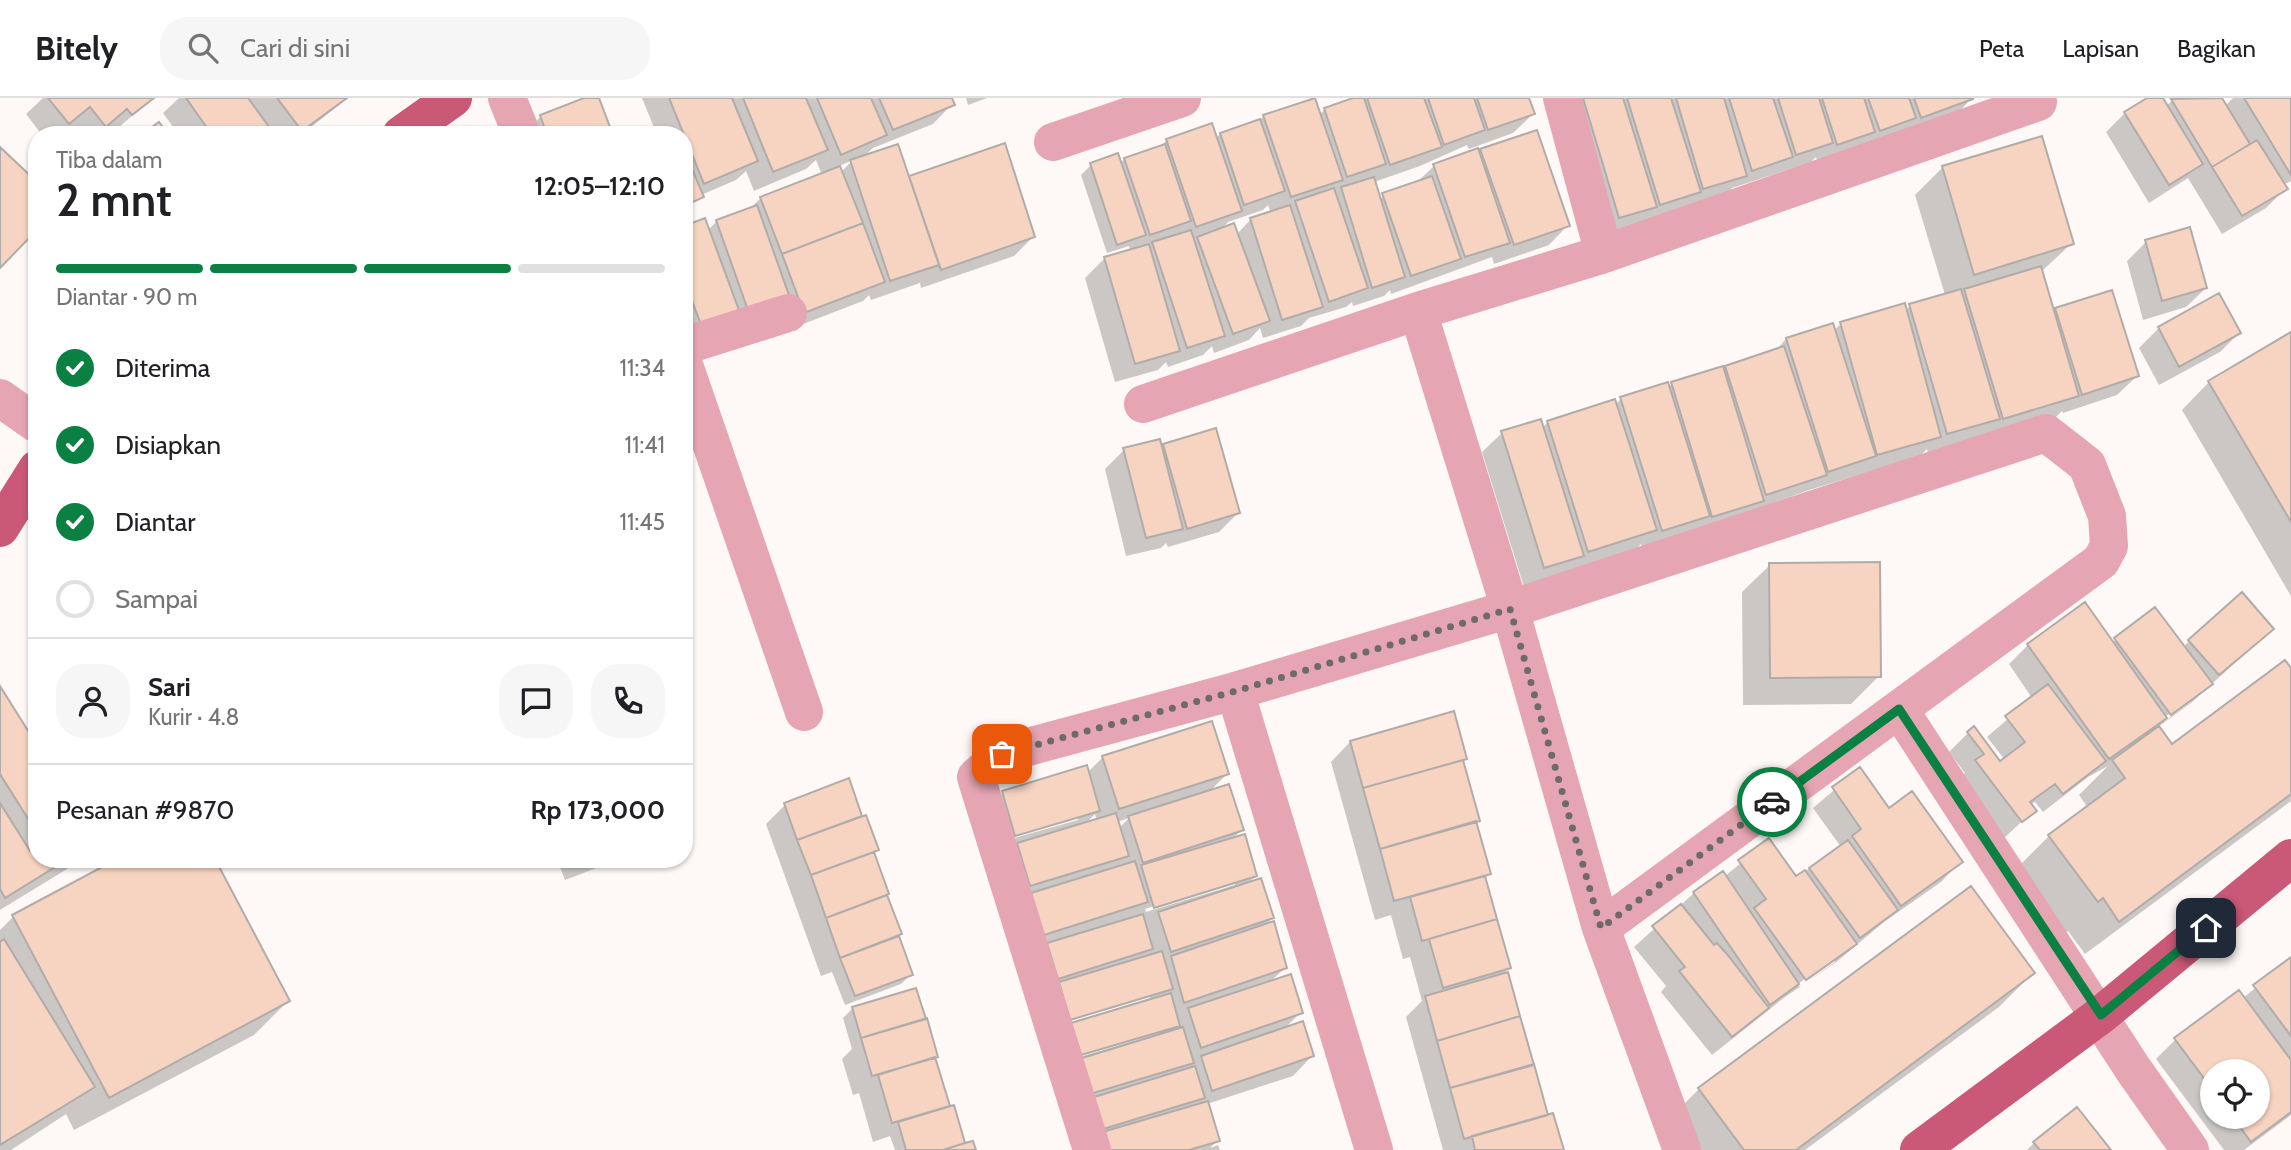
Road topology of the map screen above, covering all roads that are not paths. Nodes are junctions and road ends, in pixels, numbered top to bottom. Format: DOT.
graph roads {
  1 [pos="453,98"];
  2 [pos="507,98"];
  3 [pos="1182,98"];
  4 [pos="1562,98"];
  5 [pos="2038,102"];
  6 [pos="414,126"];
  7 [pos="518,126"];
  8 [pos="1053,142"];
  9 [pos="1604,254"];
  10 [pos="1418,311"];
  11 [pos="788,313"];
  12 [pos="693,343"];
  13 [pos="693,391"];
  14 [pos="0,398"];
  15 [pos="1143,404"];
  16 [pos="28,418"];
  17 [pos="28,483"];
  18 [pos="0,528"];
  19 [pos="1510,609"];
  20 [pos="1236,691"];
  21 [pos="1899,709"];
  22 [pos="804,712"];
  23 [pos="2291,858"];
  24 [pos="1601,928"];
  25 [pos="2101,1015"];
  26 [pos="1092,1150"];
  27 [pos="1374,1150"];
  28 [pos="1682,1150"];
  29 [pos="1919,1150"];
  30 [pos="2190,1150"];
  1 -- 6 [label="main road"];
  2 -- 7 [label="street"];
  3 -- 8 [label="street"];
  4 -- 9 [label="street"];
  5 -- 9 [label="street"];
  9 -- 10 [label="street"];
  10 -- 15 [label="street"];
  10 -- 19 [label="street"];
  11 -- 12 [label="street"];
  13 -- 22 [label="street"];
  14 -- 16 [label="street"];
  17 -- 18 [label="main road"];
  19 -- 20 [label="street"];
  19 -- 21 [label="street"];
  19 -- 24 [label="street"];
  20 -- 26 [label="street"];
  20 -- 27 [label="street"];
  21 -- 24 [label="street"];
  21 -- 25 [label="street"];
  23 -- 25 [label="main road"];
  24 -- 28 [label="street"];
  25 -- 29 [label="main road"];
  25 -- 30 [label="street"];
}
